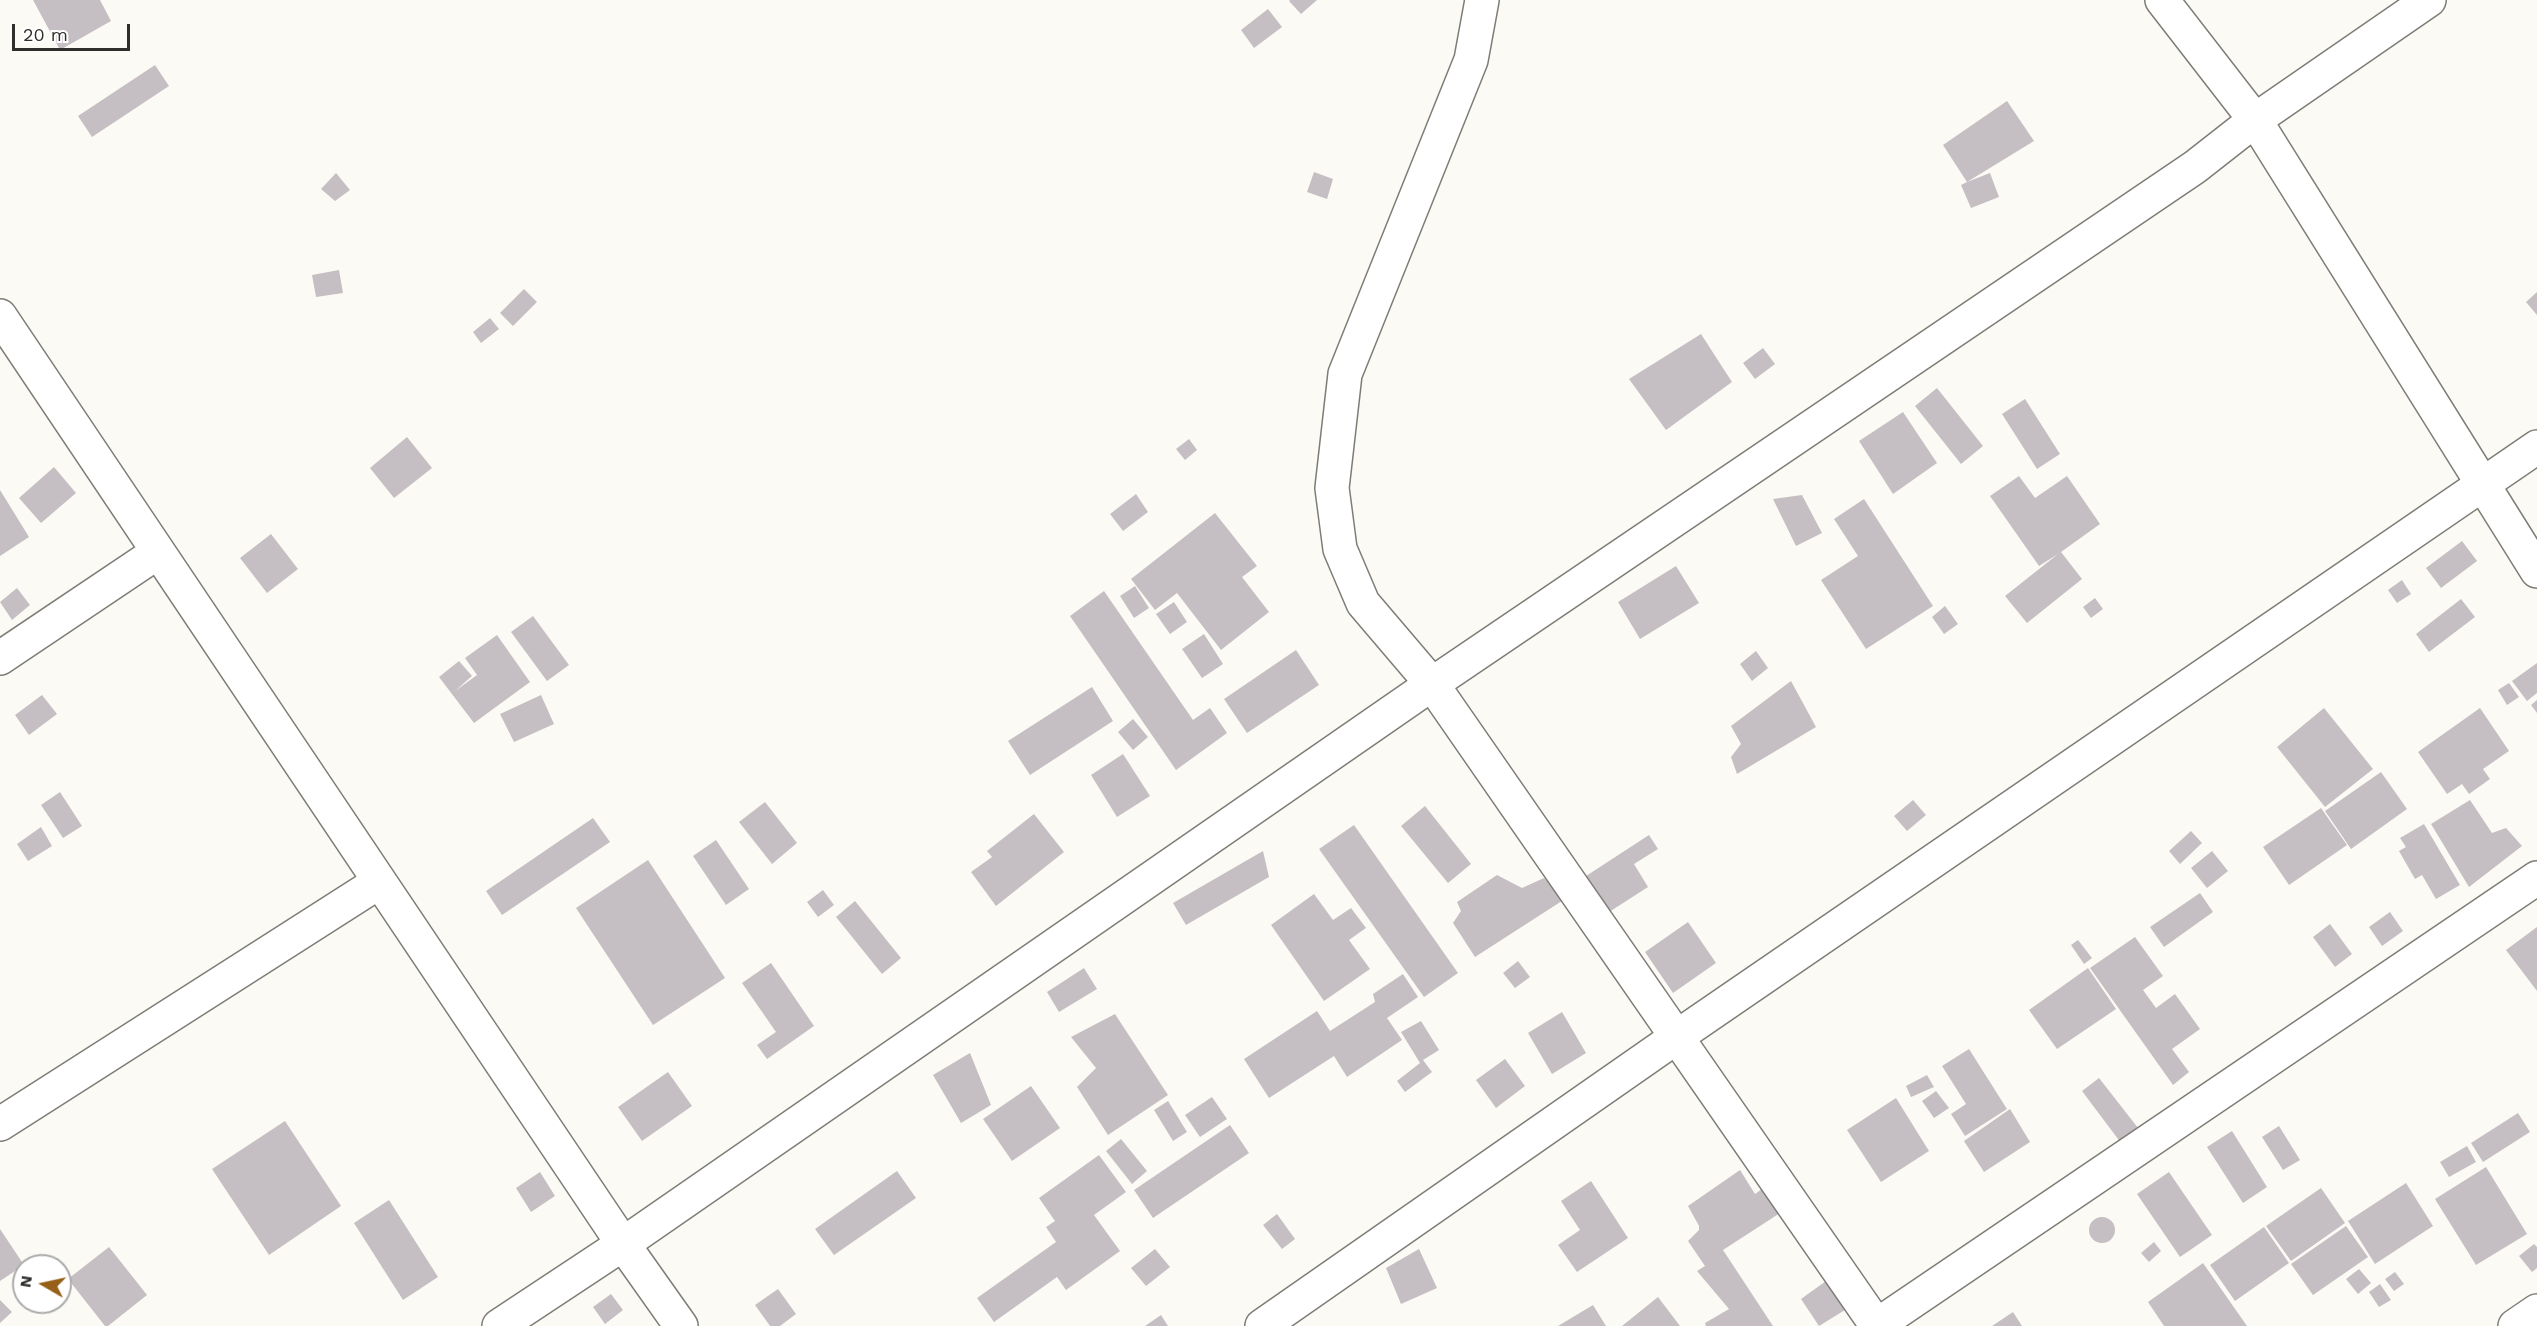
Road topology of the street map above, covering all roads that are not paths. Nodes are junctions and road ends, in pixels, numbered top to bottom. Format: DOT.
graph roads {
  1 [pos="1482,0"];
  2 [pos="2162,0"];
  3 [pos="2429,0"];
  4 [pos="2255,120"];
  5 [pos="2,319"];
  6 [pos="2537,447"];
  7 [pos="2482,485"];
  8 [pos="158,552"];
  9 [pos="2537,571"];
  10 [pos="0,658"];
  11 [pos="1432,684"];
  12 [pos="2537,878"];
  13 [pos="379,882"];
  14 [pos="1678,1036"];
  15 [pos="0,1124"];
  16 [pos="623,1244"];
  17 [pos="2537,1311"];
  18 [pos="499,1326"];
  19 [pos="681,1326"];
  20 [pos="1262,1326"];
  21 [pos="1876,1326"];
  22 [pos="2515,1326"];
  1 -- 11 [label="street"];
  2 -- 4 [label="street"];
  3 -- 4 [label="street"];
  4 -- 7 [label="street"];
  4 -- 11 [label="street"];
  5 -- 8 [label="street"];
  6 -- 7 [label="street"];
  7 -- 9 [label="street"];
  7 -- 14 [label="street"];
  8 -- 10 [label="street"];
  8 -- 13 [label="street"];
  11 -- 14 [label="street"];
  11 -- 16 [label="street"];
  12 -- 21 [label="street"];
  13 -- 15 [label="street"];
  13 -- 16 [label="street"];
  14 -- 20 [label="street"];
  14 -- 21 [label="street"];
  16 -- 18 [label="street"];
  16 -- 19 [label="street"];
  17 -- 22 [label="street"];
}
